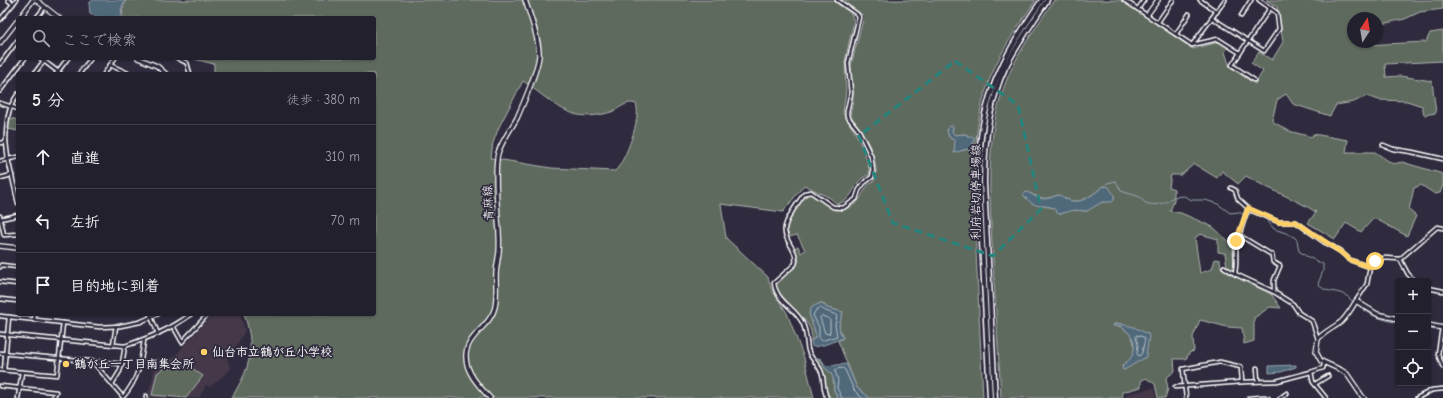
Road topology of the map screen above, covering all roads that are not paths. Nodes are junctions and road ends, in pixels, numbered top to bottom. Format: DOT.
graph roads {
  1 [pos="8,0"];
  2 [pos="16,0"];
  3 [pos="35,0"];
  4 [pos="525,0"];
  5 [pos="837,0"];
  6 [pos="1042,0"];
  7 [pos="1048,0"];
  8 [pos="1124,0"];
  9 [pos="1144,0"];
  10 [pos="1158,0"];
  11 [pos="1173,0"];
  12 [pos="1200,0"];
  13 [pos="1225,0"];
  14 [pos="1252,0"];
  15 [pos="1259,0"];
  16 [pos="13,4"];
  17 [pos="45,7"];
  18 [pos="1270,8"];
  19 [pos="1138,9"];
  20 [pos="1217,12"];
  21 [pos="1189,14"];
  22 [pos="1147,15"];
  23 [pos="22,16"];
  24 [pos="38,16"];
  25 [pos="56,16"];
  26 [pos="1241,16"];
  27 [pos="1212,18"];
  28 [pos="0,20"];
  29 [pos="1158,22"];
  30 [pos="16,23"];
  31 [pos="1176,34"];
  32 [pos="1247,41"];
  33 [pos="0,43"];
  34 [pos="16,44"];
  35 [pos="1192,45"];
  36 [pos="1240,53"];
  37 [pos="23,60"];
  38 [pos="44,60"];
  39 [pos="46,60"];
  40 [pos="67,60"];
  41 [pos="90,60"];
  42 [pos="114,60"];
  43 [pos="142,60"];
  44 [pos="180,60"];
  45 [pos="0,64"];
  46 [pos="110,66"];
  47 [pos="35,72"];
  48 [pos="56,72"];
  49 [pos="58,72"];
  50 [pos="80,72"];
  51 [pos="106,72"];
  52 [pos="125,72"];
  53 [pos="164,72"];
  54 [pos="189,72"];
  55 [pos="1254,80"];
  56 [pos="0,91"];
  57 [pos="16,97"];
  58 [pos="0,103"];
  59 [pos="10,107"];
  60 [pos="16,108"];
  61 [pos="6,142"];
  62 [pos="0,143"];
  63 [pos="1382,145"];
  64 [pos="16,157"];
  65 [pos="8,159"];
  66 [pos="1443,159"];
  67 [pos="0,161"];
  68 [pos="12,175"];
  69 [pos="0,178"];
  70 [pos="1231,188"];
  71 [pos="16,194"];
  72 [pos="1248,208"];
  73 [pos="16,216"];
  74 [pos="0,218"];
  75 [pos="1443,228"];
  76 [pos="16,234"];
  77 [pos="1239,235"];
  78 [pos="0,246"];
  79 [pos="16,248"];
  80 [pos="1400,259"];
  81 [pos="0,267"];
  82 [pos="16,267"];
  83 [pos="1224,267"];
  84 [pos="1370,267"];
  85 [pos="1235,274"];
  86 [pos="1412,278"];
  87 [pos="0,282"];
  88 [pos="16,284"];
  89 [pos="1431,289"];
  90 [pos="1443,291"];
  91 [pos="1274,292"];
  92 [pos="0,299"];
  93 [pos="16,301"];
  94 [pos="1356,301"];
  95 [pos="0,316"];
  96 [pos="35,316"];
  97 [pos="151,316"];
  98 [pos="188,316"];
  99 [pos="206,316"];
  100 [pos="9,317"];
  101 [pos="1395,318"];
  102 [pos="34,320"];
  103 [pos="63,323"];
  104 [pos="1443,323"];
  105 [pos="116,326"];
  106 [pos="173,326"];
  107 [pos="1431,326"];
  108 [pos="1443,328"];
  109 [pos="0,334"];
  110 [pos="158,334"];
  111 [pos="7,335"];
  112 [pos="1318,339"];
  113 [pos="62,340"];
  114 [pos="144,340"];
  115 [pos="113,346"];
  116 [pos="125,346"];
  117 [pos="0,353"];
  118 [pos="6,353"];
  119 [pos="60,358"];
  120 [pos="92,361"];
  121 [pos="122,364"];
  122 [pos="1324,364"];
  123 [pos="1443,367"];
  124 [pos="1257,368"];
  125 [pos="0,370"];
  126 [pos="4,370"];
  127 [pos="22,372"];
  128 [pos="1311,372"];
  129 [pos="1328,376"];
  130 [pos="1258,381"];
  131 [pos="1242,382"];
  132 [pos="112,384"];
  133 [pos="1315,384"];
  134 [pos="0,386"];
  135 [pos="1185,386"];
  136 [pos="1175,387"];
  137 [pos="20,388"];
  138 [pos="1443,389"];
  139 [pos="1287,393"];
  140 [pos="18,398"];
  141 [pos="53,398"];
  142 [pos="490,398"];
  143 [pos="827,398"];
  144 [pos="990,398"];
  145 [pos="995,398"];
  146 [pos="1186,398"];
  147 [pos="1249,398"];
  148 [pos="1268,398"];
  149 [pos="1280,398"];
  150 [pos="1326,398"];
  151 [pos="1364,398"];
  152 [pos="1417,398"];
  1 -- 16 [label="street"];
  2 -- 16 [label="street"];
  3 -- 17 [label="street"];
  3 -- 23 [label="street"];
  4 -- 142 [label="street, 青麻線"];
  5 -- 143 [label="street"];
  6 -- 144 [label="main road, 利府岩切停車場線"];
  7 -- 145 [label="main road, 利府岩切停車場線"];
  8 -- 19 [label="street"];
  9 -- 19 [label="street"];
  10 -- 22 [label="street"];
  11 -- 29 [label="street"];
  12 -- 20 [label="street"];
  13 -- 20 [label="street"];
  14 -- 26 [label="street"];
  15 -- 18 [label="street"];
  16 -- 28 [label="street"];
  17 -- 24 [label="street"];
  17 -- 25 [label="street"];
  18 -- 32 [label="street"];
  18 -- 32 [label="street"];
  19 -- 22 [label="street"];
  20 -- 27 [label="street"];
  21 -- 31 [label="street"];
  22 -- 29 [label="street"];
  27 -- 32 [label="street"];
  27 -- 35 [label="street"];
  29 -- 31 [label="street"];
  30 -- 33 [label="street"];
  31 -- 35 [label="street"];
  32 -- 36 [label="street"];
  34 -- 45 [label="street"];
  35 -- 36 [label="street"];
  36 -- 55 [label="street"];
  37 -- 56 [label="street"];
  38 -- 47 [label="street"];
  39 -- 48 [label="street"];
  40 -- 49 [label="street"];
  41 -- 50 [label="street"];
  42 -- 46 [label="street"];
  43 -- 53 [label="street"];
  44 -- 54 [label="street"];
  46 -- 51 [label="street"];
  46 -- 52 [label="street"];
  57 -- 59 [label="street"];
  58 -- 59 [label="street"];
  59 -- 60 [label="street"];
  59 -- 61 [label="street"];
  61 -- 62 [label="street"];
  61 -- 65 [label="street"];
  63 -- 66 [label="street"];
  64 -- 65 [label="street"];
  65 -- 67 [label="street"];
  65 -- 68 [label="street"];
  68 -- 69 [label="street"];
  68 -- 71 [label="street"];
  70 -- 72 [label="street"];
  72 -- 77 [label="street"];
  72 -- 84 [label="street"];
  73 -- 74 [label="street"];
  74 -- 76 [label="street"];
  75 -- 80 [label="street"];
  77 -- 85 [label="street"];
  77 -- 91 [label="street"];
  78 -- 79 [label="street"];
  80 -- 84 [label="street"];
  80 -- 86 [label="street"];
  81 -- 82 [label="street"];
  83 -- 85 [label="street"];
  84 -- 94 [label="street"];
  85 -- 91 [label="street"];
  87 -- 88 [label="street"];
  89 -- 90 [label="street"];
  91 -- 112 [label="street"];
  92 -- 93 [label="street"];
  94 -- 101 [label="street"];
  94 -- 112 [label="street"];
  95 -- 100 [label="street"];
  96 -- 102 [label="street"];
  97 -- 105 [label="street"];
  97 -- 110 [label="street"];
  98 -- 106 [label="street"];
  99 -- 106 [label="street"];
  100 -- 102 [label="street"];
  100 -- 111 [label="street"];
  102 -- 103 [label="street"];
  103 -- 105 [label="street"];
  103 -- 113 [label="street"];
  104 -- 108 [label="street"];
  105 -- 115 [label="street"];
  106 -- 110 [label="street"];
  107 -- 108 [label="street"];
  108 -- 123 [label="street"];
  109 -- 111 [label="street"];
  110 -- 114 [label="street"];
  111 -- 113 [label="street"];
  111 -- 118 [label="street"];
  112 -- 122 [label="street"];
  113 -- 115 [label="street"];
  113 -- 119 [label="street"];
  114 -- 116 [label="street"];
  114 -- 132 [label="street"];
  115 -- 116 [label="street"];
  116 -- 121 [label="street"];
  117 -- 118 [label="street"];
  118 -- 119 [label="street"];
  118 -- 126 [label="street"];
  119 -- 120 [label="street"];
  119 -- 127 [label="street"];
  120 -- 121 [label="street"];
  120 -- 132 [label="street"];
  121 -- 132 [label="street"];
  122 -- 128 [label="street"];
  122 -- 151 [label="street"];
  124 -- 130 [label="street"];
  125 -- 126 [label="street"];
  126 -- 127 [label="street"];
  127 -- 137 [label="street"];
  128 -- 130 [label="street"];
  128 -- 133 [label="street"];
  129 -- 133 [label="street"];
  130 -- 131 [label="street"];
  131 -- 135 [label="street"];
  131 -- 135 [label="street"];
  133 -- 150 [label="street"];
  134 -- 137 [label="street"];
  135 -- 136 [label="street"];
  135 -- 146 [label="street"];
  137 -- 140 [label="street"];
  137 -- 141 [label="street"];
  138 -- 152 [label="street"];
  139 -- 149 [label="street"];
  147 -- 148 [label="street"];
}
